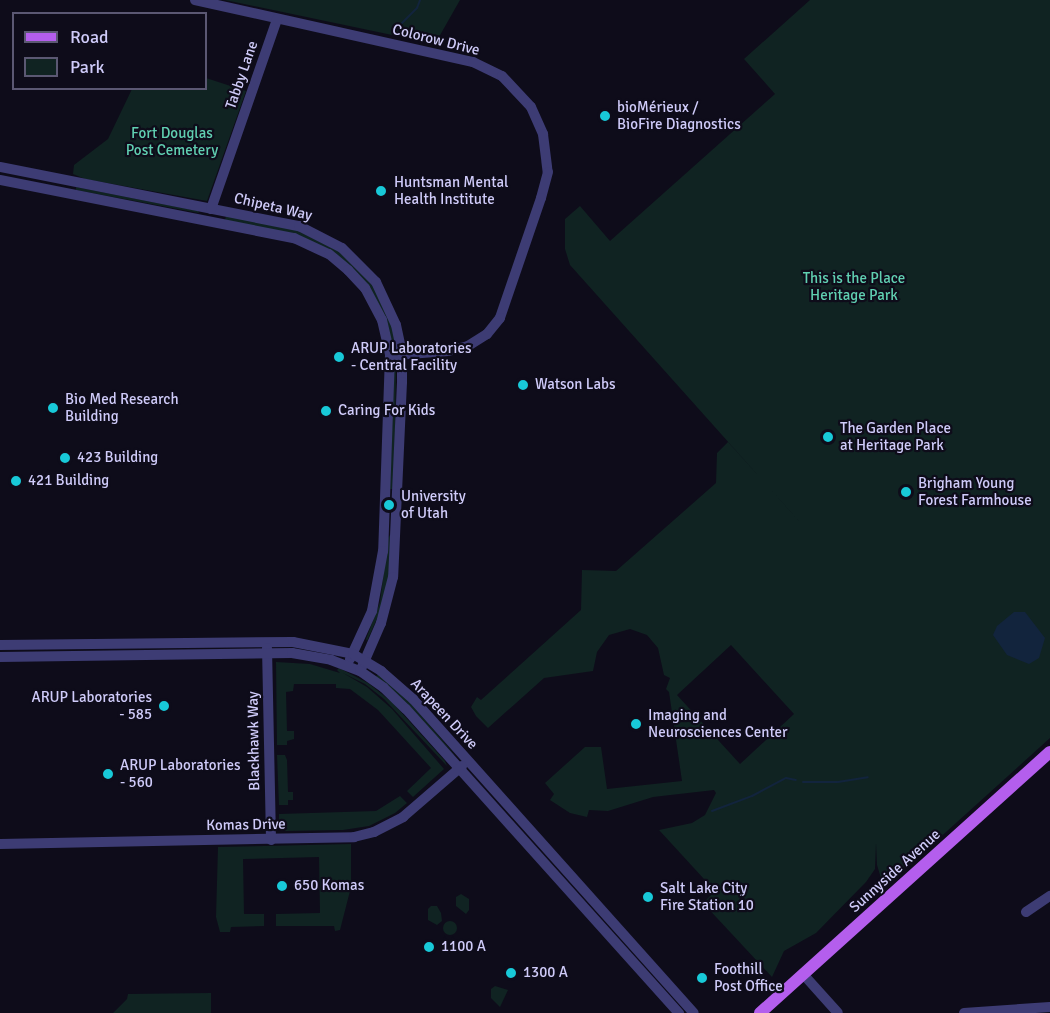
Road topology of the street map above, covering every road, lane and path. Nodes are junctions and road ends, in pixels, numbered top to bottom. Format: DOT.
graph roads {
  1 [pos="195,0"];
  2 [pos="277,19"];
  3 [pos="0,167"];
  4 [pos="0,180"];
  5 [pos="211,208"];
  6 [pos="402,354"];
  7 [pos="390,355"];
  8 [pos="0,645"];
  9 [pos="266,647"];
  10 [pos="353,654"];
  11 [pos="0,657"];
  12 [pos="365,661"];
  13 [pos="346,666"];
  14 [pos="360,671"];
  15 [pos="1050,753"];
  16 [pos="467,761"];
  17 [pos="458,769"];
  18 [pos="270,840"];
  19 [pos="0,844"];
  20 [pos="1050,896"];
  21 [pos="1026,912"];
  22 [pos="803,974"];
  23 [pos="1050,1007"];
  24 [pos="968,1012"];
  25 [pos="679,1013"];
  26 [pos="694,1013"];
  27 [pos="760,1013"];
  28 [pos="838,1013"];
  1 -- 2 [label="street, Colorow Drive"];
  2 -- 5 [label="street, Tabby Lane"];
  2 -- 6 [label="street, Colorow Drive"];
  3 -- 5 [label="street, Chipeta Way"];
  4 -- 7 [label="street, Chipeta Way"];
  5 -- 6 [label="street, Chipeta Way"];
  6 -- 7 [label="street, Colorow Drive"];
  6 -- 12 [label="street, Chipeta Way"];
  7 -- 10 [label="street, Chipeta Way"];
  8 -- 9 [label="street, Arapeen Drive"];
  9 -- 10 [label="street, Arapeen Drive"];
  9 -- 11 [label="street, Arapeen Drive"];
  9 -- 13 [label="street, Arapeen Drive"];
  9 -- 18 [label="street, Blackhawk Way"];
  10 -- 12 [label="street, Arapeen Drive"];
  10 -- 13 [label="street, Chipeta Way"];
  12 -- 14 [label="street, Chipeta Way"];
  12 -- 16 [label="street, Arapeen Drive"];
  13 -- 14 [label="street, Arapeen Drive"];
  14 -- 17 [label="street, Arapeen Drive"];
  15 -- 22 [label="main road, Sunnyside Avenue"];
  16 -- 17 [label="street, Komas Drive"];
  16 -- 26 [label="street, Arapeen Drive"];
  17 -- 18 [label="street, Komas Drive"];
  17 -- 25 [label="street, Arapeen Drive"];
  18 -- 19 [label="street, Komas Drive"];
  20 -- 21 [label="street"];
  22 -- 27 [label="main road, Sunnyside Avenue"];
  22 -- 28 [label="street"];
  23 -- 24 [label="street"];
}
